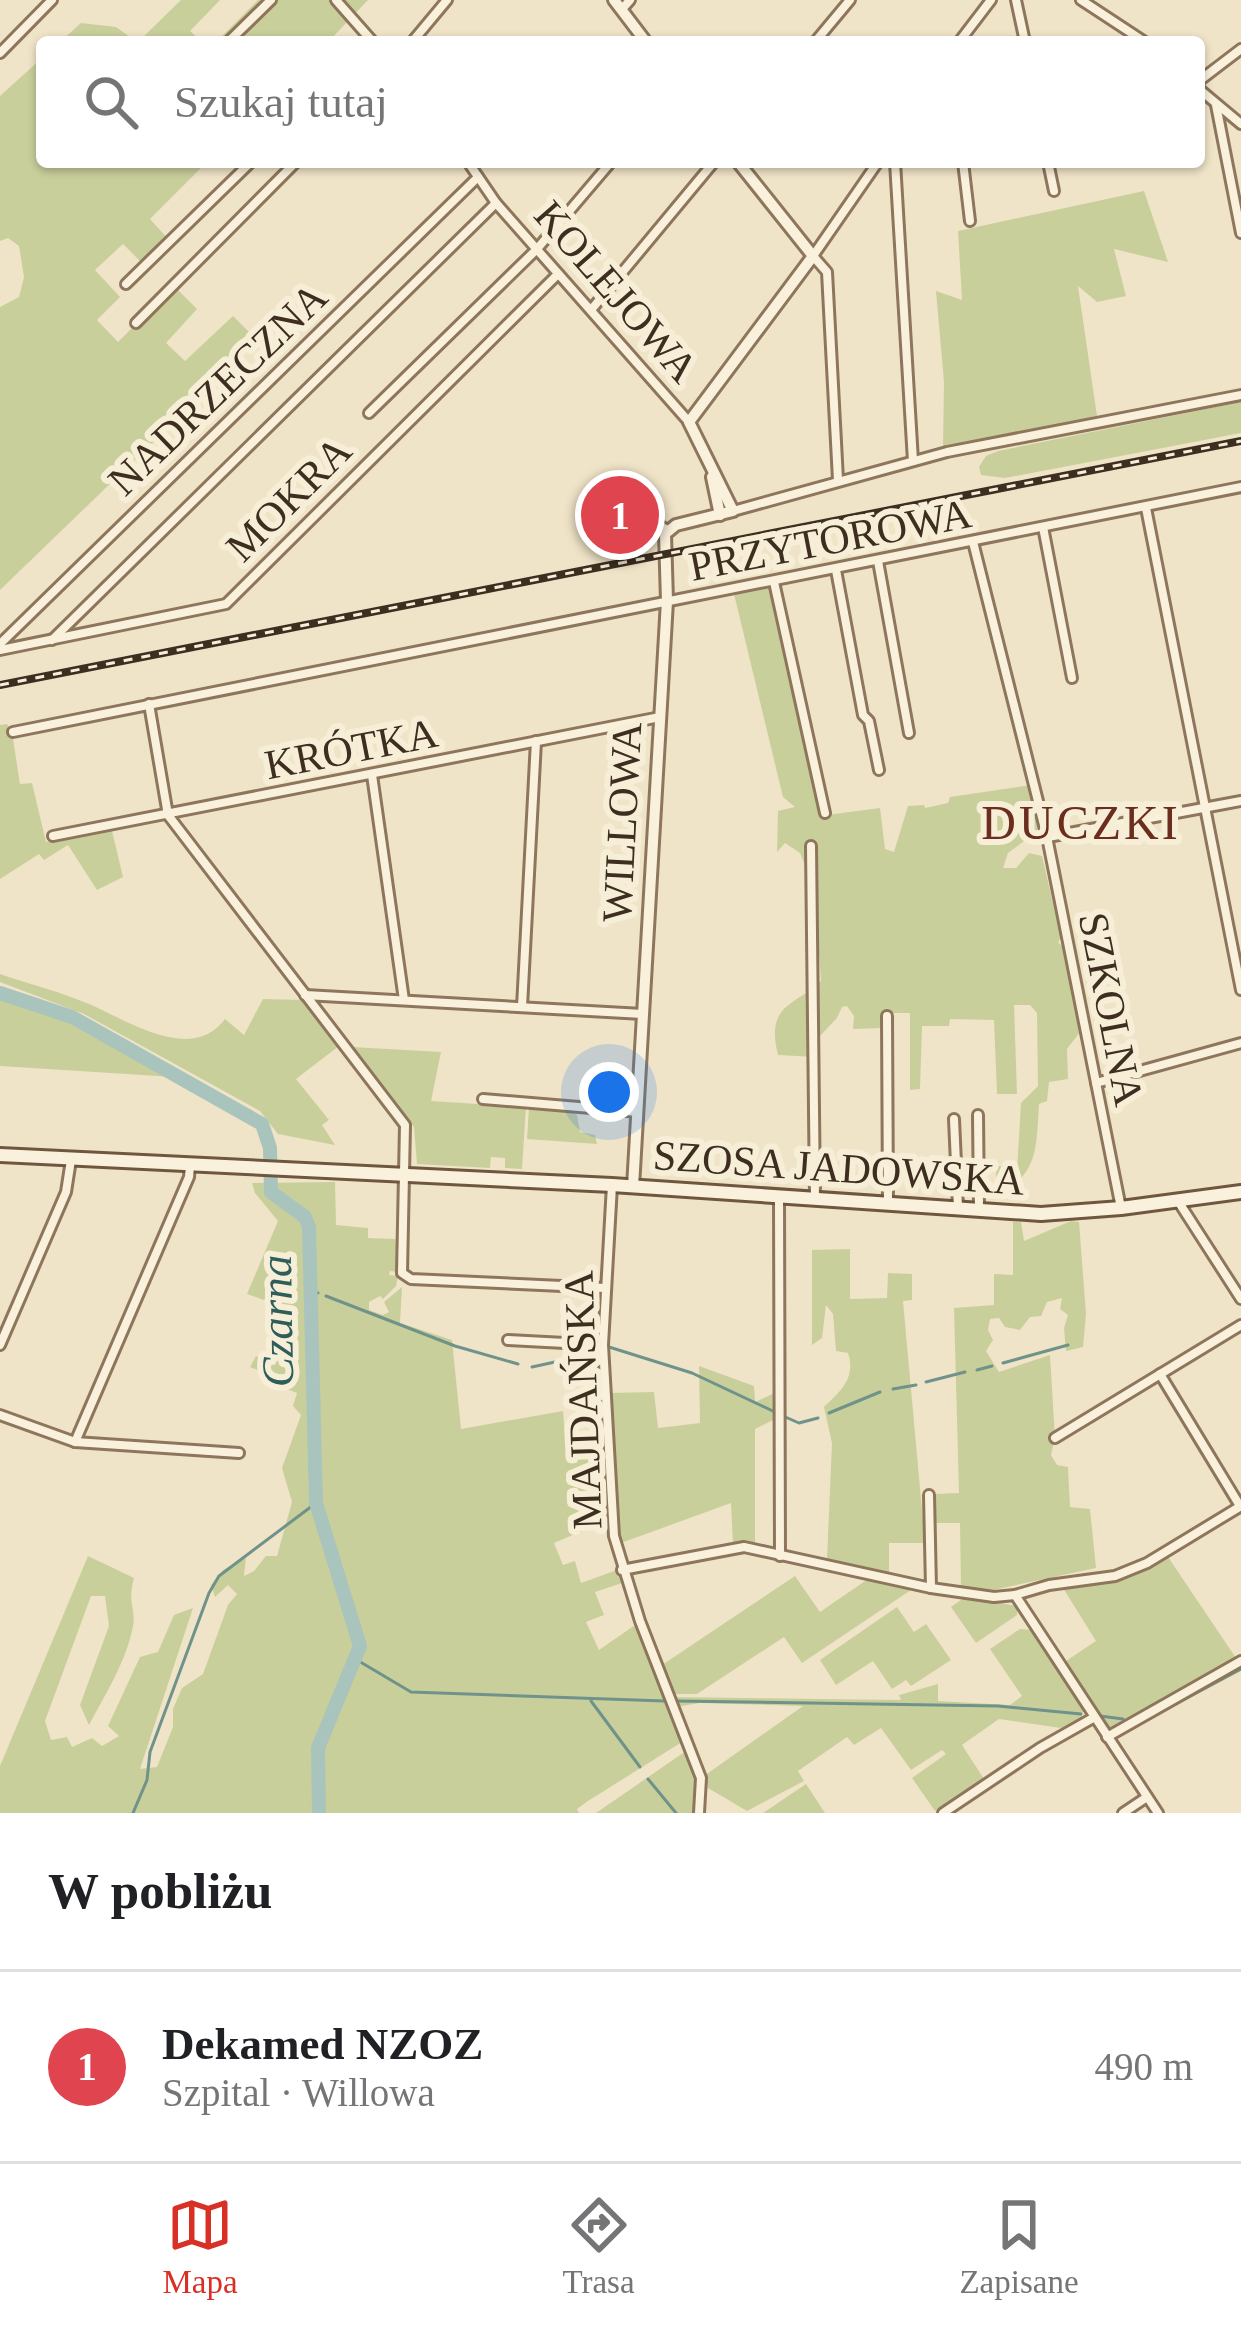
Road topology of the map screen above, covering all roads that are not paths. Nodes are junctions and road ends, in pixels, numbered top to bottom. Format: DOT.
graph roads {
  1 [pos="52,0"];
  2 [pos="271,0"];
  3 [pos="336,0"];
  4 [pos="447,0"];
  5 [pos="850,0"];
  6 [pos="991,0"];
  7 [pos="1016,0"];
  8 [pos="1081,0"];
  9 [pos="622,3"];
  10 [pos="235,36"];
  11 [pos="368,36"];
  12 [pos="417,36"];
  13 [pos="642,36"];
  14 [pos="820,36"];
  15 [pos="964,36"];
  16 [pos="1023,36"];
  17 [pos="1136,36"];
  18 [pos="1241,49"];
  19 [pos="0,53"];
  20 [pos="1205,80"];
  21 [pos="1205,92"];
  22 [pos="1216,105"];
  23 [pos="1241,124"];
  24 [pos="245,168"];
  25 [pos="290,168"];
  26 [pos="472,168"];
  27 [pos="606,168"];
  28 [pos="709,168"];
  29 [pos="743,168"];
  30 [pos="874,168"];
  31 [pos="895,168"];
  32 [pos="964,168"];
  33 [pos="1049,168"];
  34 [pos="478,177"];
  35 [pos="1054,191"];
  36 [pos="496,203"];
  37 [pos="970,221"];
  38 [pos="1241,232"];
  39 [pos="537,249"];
  40 [pos="813,256"];
  41 [pos="558,274"];
  42 [pos="125,284"];
  43 [pos="591,310"];
  44 [pos="136,323"];
  45 [pos="1241,395"];
  46 [pos="369,413"];
  47 [pos="689,422"];
  48 [pos="913,461"];
  49 [pos="838,480"];
  50 [pos="1241,487"];
  51 [pos="1146,508"];
  52 [pos="727,513"];
  53 [pos="1043,527"];
  54 [pos="667,530"];
  55 [pos="602,537"];
  56 [pos="974,542"];
  57 [pos="878,561"];
  58 [pos="836,570"];
  59 [pos="774,582"];
  60 [pos="667,601"];
  61 [pos="52,641"];
  62 [pos="0,647"];
  63 [pos="1072,678"];
  64 [pos="148,704"];
  65 [pos="659,717"];
  66 [pos="13,732"];
  67 [pos="910,733"];
  68 [pos="536,741"];
  69 [pos="879,770"];
  70 [pos="372,775"];
  71 [pos="1241,801"];
  72 [pos="1204,808"];
  73 [pos="825,813"];
  74 [pos="168,815"];
  75 [pos="53,836"];
  76 [pos="1047,837"];
  77 [pos="811,846"];
  78 [pos="1241,990"];
  79 [pos="304,995"];
  80 [pos="404,1000"];
  81 [pos="522,1007"];
  82 [pos="644,1014"];
  83 [pos="887,1016"];
  84 [pos="1241,1043"];
  85 [pos="1096,1083"];
  86 [pos="483,1099"];
  87 [pos="638,1112"];
  88 [pos="978,1115"];
  89 [pos="955,1119"];
  90 [pos="0,1155"];
  91 [pos="70,1158"];
  92 [pos="190,1164"];
  93 [pos="403,1174"];
  94 [pos="612,1185"];
  95 [pos="633,1187"];
  96 [pos="1241,1192"];
  97 [pos="779,1196"];
  98 [pos="815,1198"];
  99 [pos="1178,1201"];
  100 [pos="888,1203"];
  101 [pos="958,1208"];
  102 [pos="1121,1208"];
  103 [pos="979,1210"];
  104 [pos="605,1288"];
  105 [pos="1241,1299"];
  106 [pos="1241,1325"];
  107 [pos="508,1340"];
  108 [pos="0,1345"];
  109 [pos="603,1345"];
  110 [pos="1160,1374"];
  111 [pos="0,1415"];
  112 [pos="1055,1438"];
  113 [pos="75,1442"];
  114 [pos="239,1454"];
  115 [pos="929,1495"];
  116 [pos="1240,1506"];
  117 [pos="780,1556"];
  118 [pos="622,1570"];
  119 [pos="931,1588"];
  120 [pos="1015,1595"];
  121 [pos="1241,1661"];
  122 [pos="1093,1718"];
  123 [pos="1106,1737"];
  124 [pos="1147,1797"];
  125 [pos="699,1813"];
  126 [pos="943,1813"];
  127 [pos="1123,1813"];
  128 [pos="1158,1813"];
  1 -- 19 [label="street"];
  2 -- 10 [label="street"];
  3 -- 11 [label="street"];
  4 -- 12 [label="street"];
  5 -- 14 [label="street"];
  6 -- 15 [label="street"];
  7 -- 16 [label="street"];
  8 -- 17 [label="street"];
  9 -- 13 [label="street"];
  18 -- 20 [label="street"];
  21 -- 22 [label="street"];
  22 -- 23 [label="street"];
  22 -- 38 [label="street"];
  24 -- 42 [label="street"];
  25 -- 44 [label="street"];
  26 -- 34 [label="street, KOLEJOWA"];
  27 -- 39 [label="street"];
  28 -- 43 [label="street"];
  29 -- 40 [label="street"];
  30 -- 40 [label="street"];
  31 -- 48 [label="street"];
  32 -- 37 [label="street"];
  33 -- 35 [label="street"];
  34 -- 36 [label="street, KOLEJOWA"];
  34 -- 62 [label="street, NADRZECZNA"];
  36 -- 39 [label="street, KOLEJOWA"];
  36 -- 61 [label="street"];
  39 -- 41 [label="street, KOLEJOWA"];
  39 -- 46 [label="street"];
  40 -- 47 [label="street"];
  40 -- 49 [label="street"];
  41 -- 43 [label="street, KOLEJOWA"];
  41 -- 61 [label="street, MOKRA"];
  43 -- 47 [label="street, KOLEJOWA"];
  45 -- 48 [label="street"];
  47 -- 52 [label="street, KOLEJOWA"];
  48 -- 49 [label="street"];
  49 -- 52 [label="street"];
  50 -- 51 [label="street, PRZYTOROWA"];
  51 -- 53 [label="street, PRZYTOROWA"];
  51 -- 72 [label="street"];
  52 -- 54 [label="street"];
  53 -- 56 [label="street, PRZYTOROWA"];
  53 -- 63 [label="street"];
  54 -- 55 [label="street"];
  54 -- 60 [label="street, WILLOWA"];
  56 -- 57 [label="street, PRZYTOROWA"];
  56 -- 76 [label="street, SZKOLNA"];
  57 -- 58 [label="street, PRZYTOROWA"];
  57 -- 67 [label="street"];
  58 -- 59 [label="street, PRZYTOROWA"];
  58 -- 69 [label="street"];
  59 -- 60 [label="street, PRZYTOROWA"];
  59 -- 73 [label="street"];
  60 -- 64 [label="street, PRZYTOROWA"];
  60 -- 65 [label="street, WILLOWA"];
  61 -- 62 [label="street, MOKRA"];
  64 -- 66 [label="street, PRZYTOROWA"];
  64 -- 74 [label="street"];
  65 -- 68 [label="street, KRÓTKA"];
  65 -- 82 [label="street, WILLOWA"];
  68 -- 70 [label="street, KRÓTKA"];
  68 -- 81 [label="street"];
  70 -- 74 [label="street, KRÓTKA"];
  70 -- 80 [label="street"];
  71 -- 72 [label="street"];
  72 -- 76 [label="street"];
  72 -- 78 [label="street"];
  74 -- 75 [label="street, KRÓTKA"];
  74 -- 79 [label="street"];
  76 -- 85 [label="street, SZKOLNA"];
  77 -- 98 [label="street"];
  79 -- 80 [label="street"];
  79 -- 93 [label="street"];
  80 -- 81 [label="street"];
  81 -- 82 [label="street"];
  82 -- 87 [label="street, WILLOWA"];
  83 -- 100 [label="street"];
  84 -- 85 [label="street"];
  85 -- 102 [label="street, SZKOLNA"];
  86 -- 87 [label="street"];
  87 -- 95 [label="street, WILLOWA"];
  88 -- 103 [label="street"];
  89 -- 101 [label="street"];
  90 -- 91 [label="main road, SZOSA JADOWSKA"];
  91 -- 92 [label="main road, SZOSA JADOWSKA"];
  91 -- 108 [label="street"];
  92 -- 93 [label="main road, SZOSA JADOWSKA"];
  92 -- 113 [label="street"];
  93 -- 94 [label="main road, SZOSA JADOWSKA"];
  93 -- 104 [label="street"];
  94 -- 95 [label="main road, SZOSA JADOWSKA"];
  94 -- 104 [label="street, MAJDAŃSKA"];
  95 -- 97 [label="main road, SZOSA JADOWSKA"];
  96 -- 99 [label="main road, SZOSA JADOWSKA"];
  97 -- 98 [label="main road, SZOSA JADOWSKA"];
  97 -- 117 [label="street"];
  98 -- 100 [label="main road, SZOSA JADOWSKA"];
  99 -- 102 [label="main road, SZOSA JADOWSKA"];
  99 -- 105 [label="street"];
  100 -- 101 [label="main road, SZOSA JADOWSKA"];
  101 -- 103 [label="main road, SZOSA JADOWSKA"];
  102 -- 103 [label="main road, SZOSA JADOWSKA"];
  104 -- 109 [label="street, MAJDAŃSKA"];
  106 -- 110 [label="street"];
  107 -- 109 [label="street"];
  109 -- 118 [label="street, MAJDAŃSKA"];
  110 -- 112 [label="street"];
  110 -- 116 [label="street"];
  111 -- 113 [label="street"];
  113 -- 114 [label="street"];
  115 -- 119 [label="street"];
  116 -- 120 [label="street"];
  117 -- 118 [label="street"];
  117 -- 119 [label="street"];
  118 -- 125 [label="street, MAJDAŃSKA"];
  119 -- 120 [label="street"];
  120 -- 122 [label="street"];
  121 -- 123 [label="street"];
  122 -- 123 [label="street"];
  122 -- 126 [label="street"];
  123 -- 124 [label="street"];
  124 -- 127 [label="street"];
  124 -- 128 [label="street"];
}
